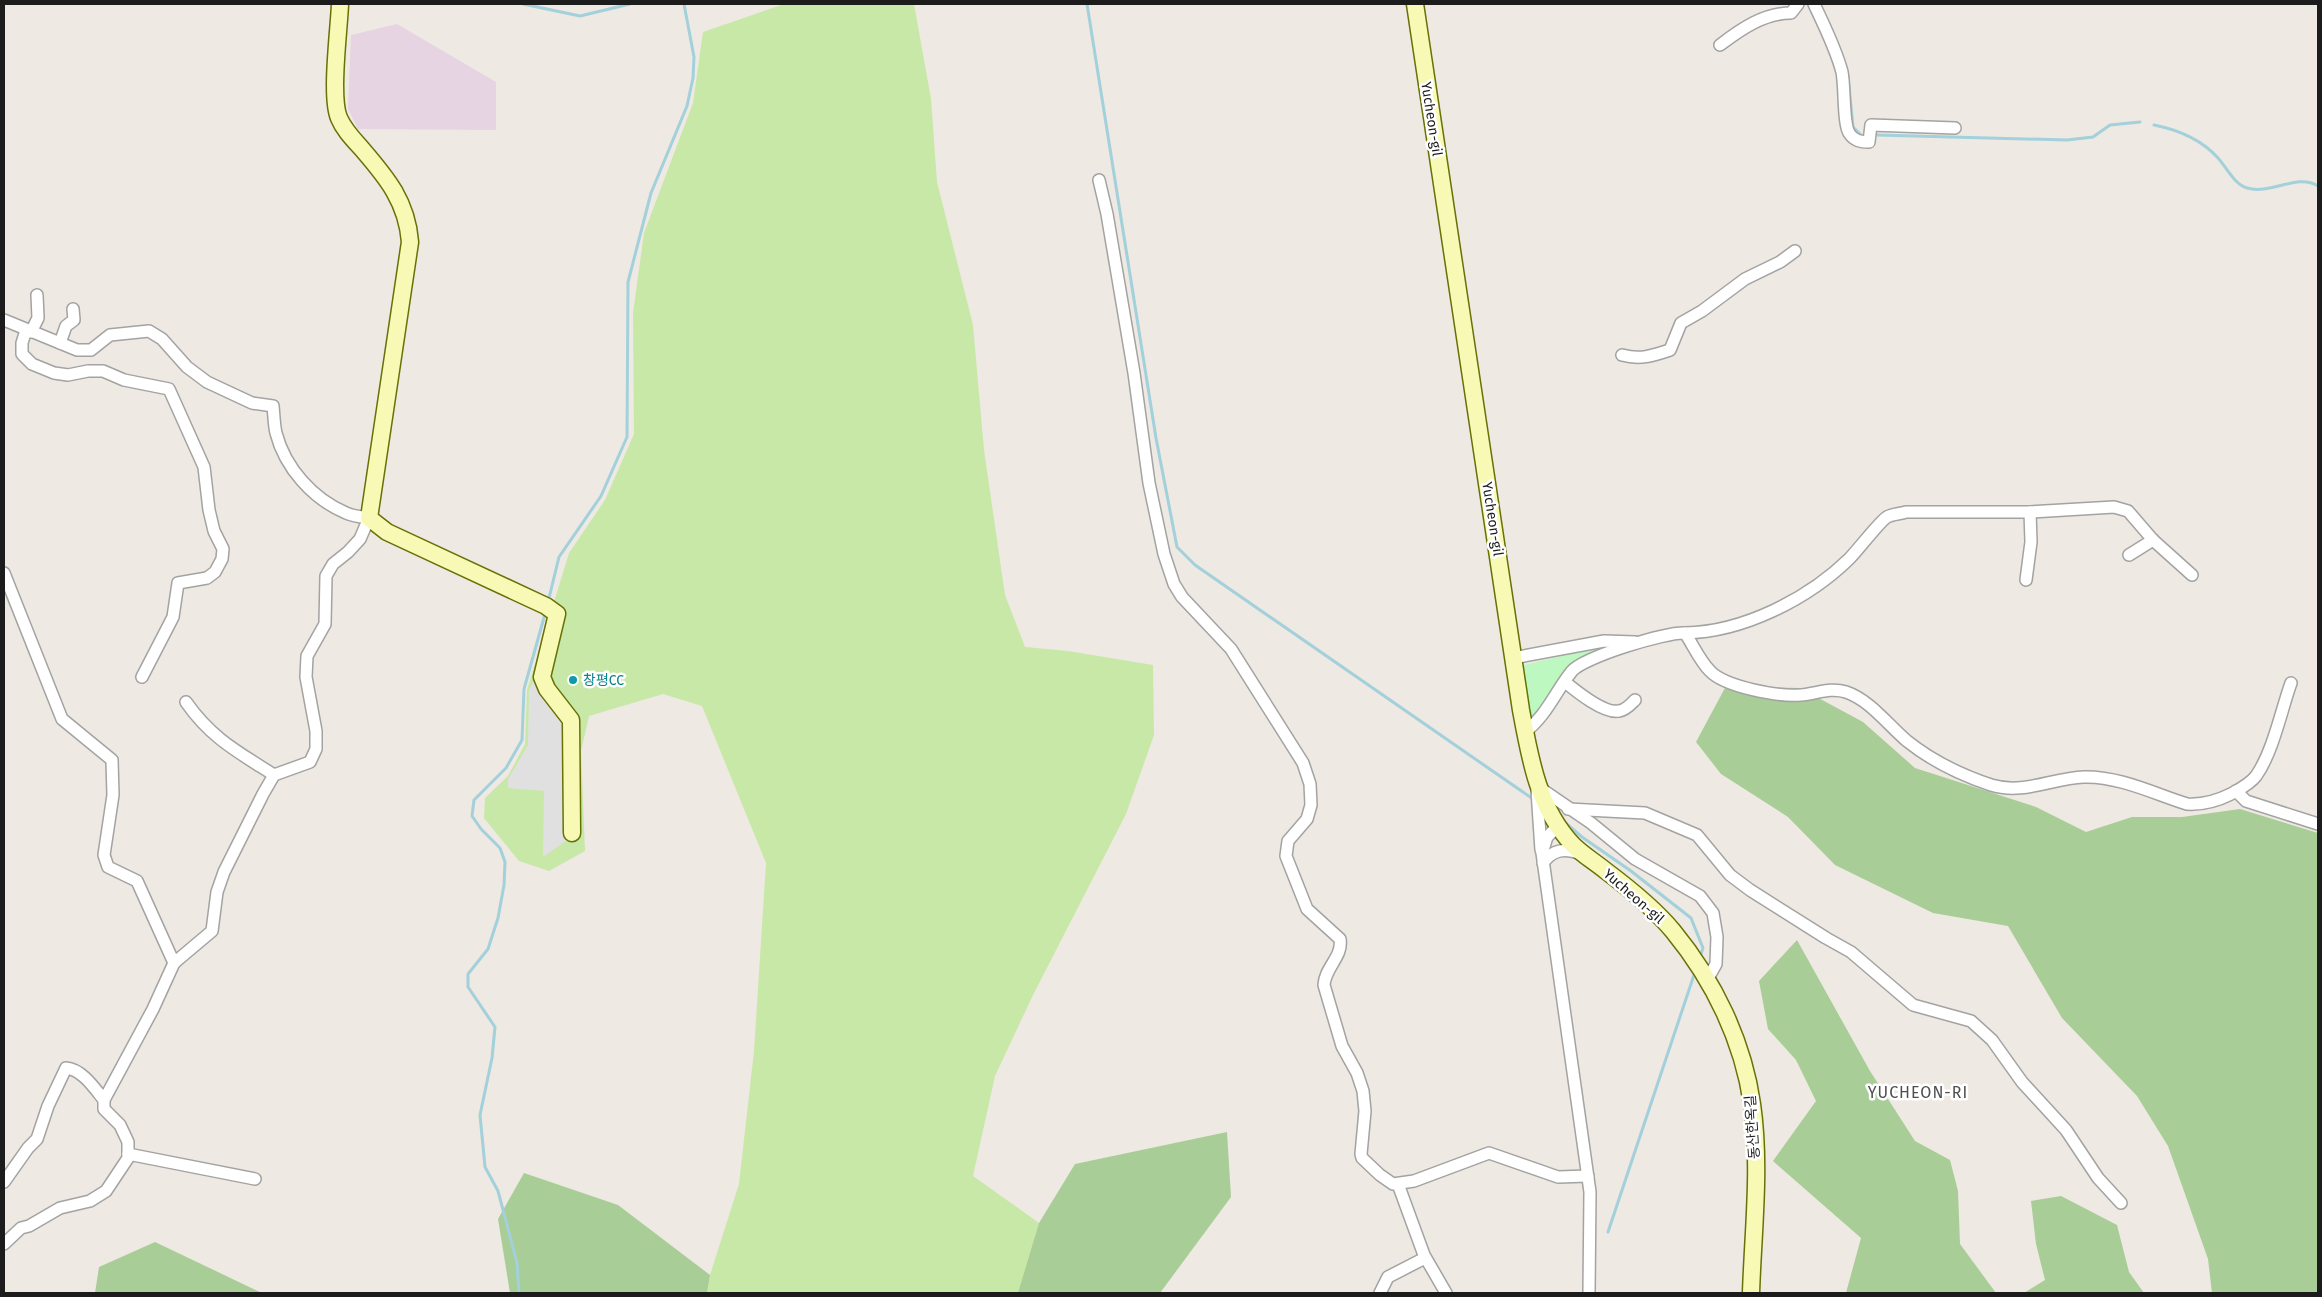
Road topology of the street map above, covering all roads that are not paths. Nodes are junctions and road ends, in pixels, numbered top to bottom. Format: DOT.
graph roads {
  1 [pos="340,4"];
  2 [pos="1415,4"];
  3 [pos="1798,4"];
  4 [pos="1814,4"];
  5 [pos="1720,44"];
  6 [pos="1955,128"];
  7 [pos="1099,180"];
  8 [pos="1795,251"];
  9 [pos="37,295"];
  10 [pos="73,309"];
  11 [pos="4,320"];
  12 [pos="29,331"];
  13 [pos="60,343"];
  14 [pos="1622,355"];
  15 [pos="2030,512"];
  16 [pos="369,518"];
  17 [pos="2153,540"];
  18 [pos="2129,555"];
  19 [pos="4,572"];
  20 [pos="2192,575"];
  21 [pos="2026,580"];
  22 [pos="1685,634"];
  23 [pos="1644,642"];
  24 [pos="1513,658"];
  25 [pos="142,677"];
  26 [pos="1565,682"];
  27 [pos="2291,683"];
  28 [pos="1635,700"];
  29 [pos="186,702"];
  30 [pos="1525,732"];
  31 [pos="274,775"];
  32 [pos="1538,786"];
  33 [pos="2236,791"];
  34 [pos="1568,809"];
  35 [pos="2318,824"];
  36 [pos="1558,826"];
  37 [pos="572,833"];
  38 [pos="1585,856"];
  39 [pos="1542,858"];
  40 [pos="174,963"];
  41 [pos="1700,970"];
  42 [pos="104,1100"];
  43 [pos="128,1154"];
  44 [pos="1588,1176"];
  45 [pos="254,1179"];
  46 [pos="4,1182"];
  47 [pos="1398,1184"];
  48 [pos="2120,1204"];
  49 [pos="4,1244"];
  50 [pos="1425,1258"];
  51 [pos="1380,1293"];
  52 [pos="1446,1293"];
  53 [pos="1590,1293"];
  54 [pos="1751,1293"];
  1 -- 16 [label="street"];
  2 -- 24 [label="street, Yucheon-gil"];
  3 -- 5 [label="street"];
  4 -- 6 [label="street"];
  7 -- 47 [label="street"];
  8 -- 14 [label="street"];
  9 -- 12 [label="street"];
  10 -- 13 [label="street"];
  11 -- 12 [label="street"];
  12 -- 13 [label="street"];
  12 -- 25 [label="street"];
  13 -- 16 [label="street"];
  15 -- 17 [label="street"];
  15 -- 21 [label="street"];
  15 -- 22 [label="street"];
  16 -- 31 [label="street"];
  16 -- 37 [label="street"];
  17 -- 18 [label="street"];
  17 -- 20 [label="street"];
  19 -- 40 [label="street"];
  22 -- 23 [label="street"];
  22 -- 33 [label="street"];
  23 -- 24 [label="street"];
  23 -- 26 [label="street"];
  24 -- 30 [label="street, Yucheon-gil"];
  26 -- 28 [label="street"];
  26 -- 30 [label="street"];
  27 -- 33 [label="street"];
  29 -- 31 [label="street"];
  30 -- 32 [label="street, Yucheon-gil"];
  31 -- 40 [label="street"];
  32 -- 34 [label="street"];
  32 -- 36 [label="street, Yucheon-gil"];
  32 -- 39 [label="street"];
  33 -- 35 [label="street"];
  34 -- 41 [label="street"];
  34 -- 48 [label="street"];
  36 -- 38 [label="street, Yucheon-gil"];
  36 -- 39 [label="street"];
  38 -- 39 [label="street"];
  38 -- 41 [label="street, Yucheon-gil"];
  39 -- 44 [label="street"];
  40 -- 42 [label="street"];
  41 -- 54 [label="street, 동산한옥길"];
  42 -- 43 [label="street"];
  42 -- 46 [label="street"];
  43 -- 45 [label="street"];
  43 -- 49 [label="street"];
  44 -- 47 [label="street"];
  44 -- 53 [label="street"];
  47 -- 50 [label="street"];
  50 -- 51 [label="street"];
  50 -- 52 [label="street"];
}
